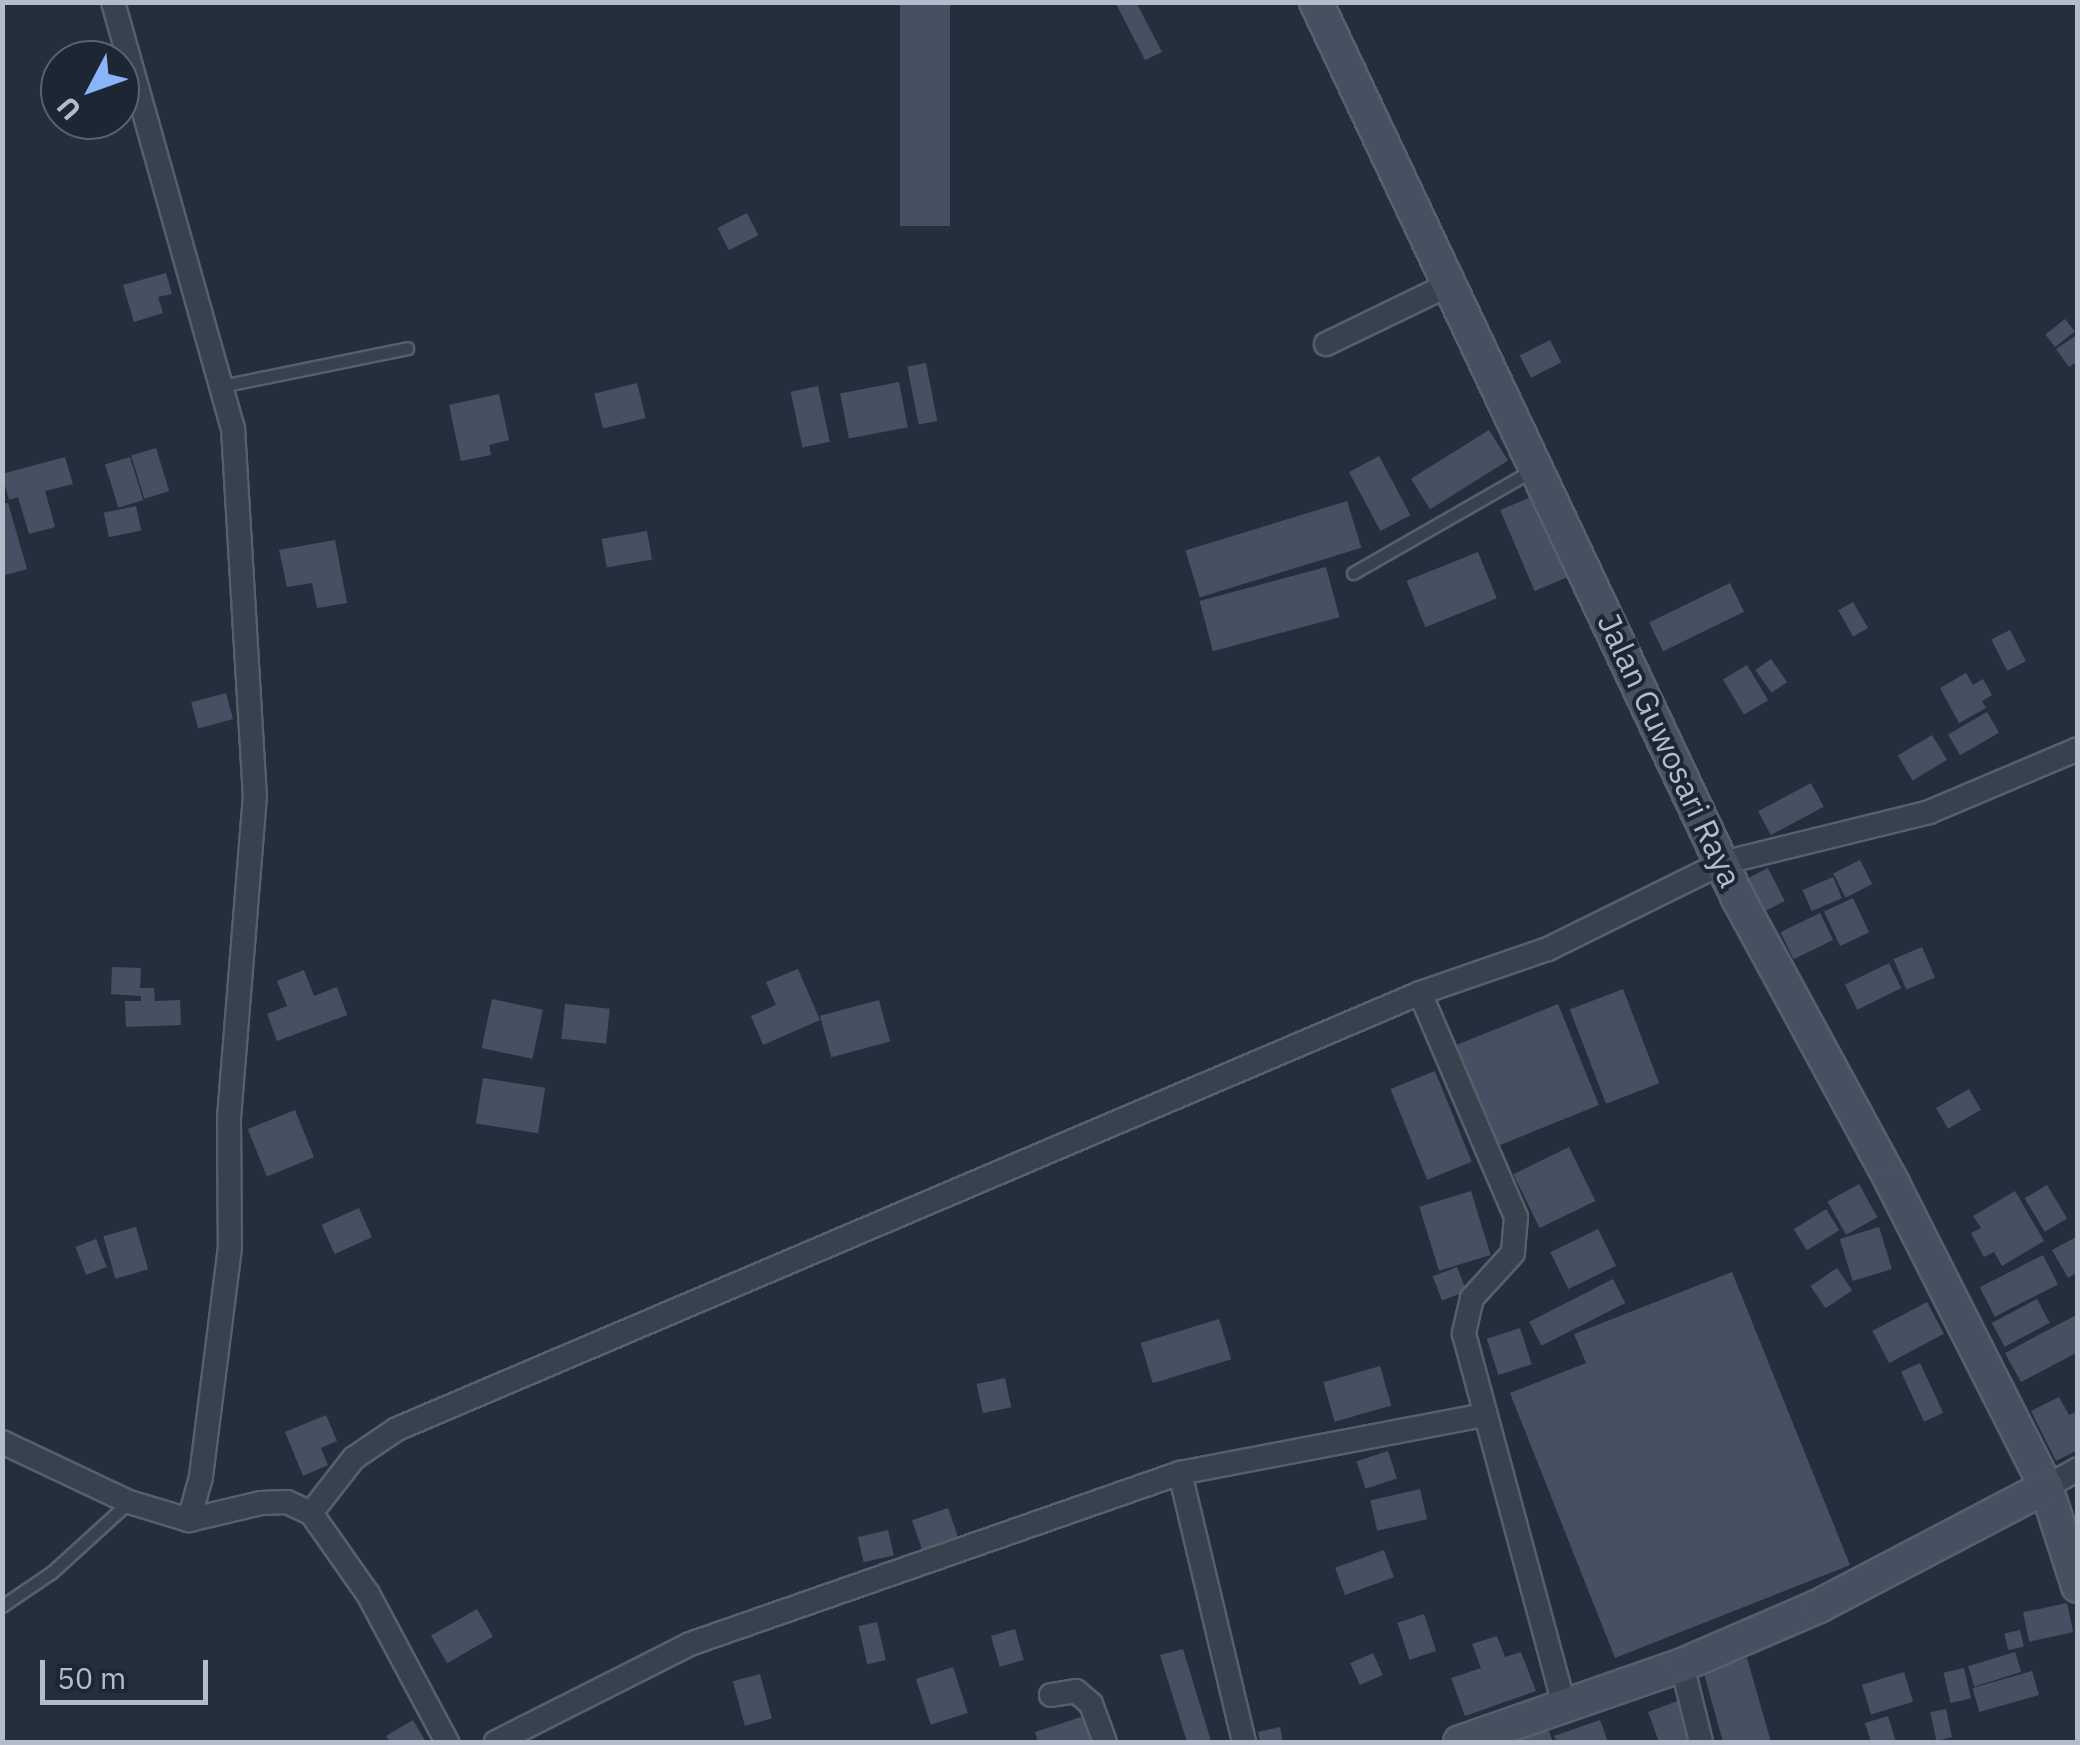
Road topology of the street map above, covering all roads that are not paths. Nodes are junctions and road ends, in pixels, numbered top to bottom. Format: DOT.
graph roads {
  1 [pos="113,2"];
  2 [pos="1316,2"];
  3 [pos="1448,285"];
  4 [pos="1326,344"];
  5 [pos="407,348"];
  6 [pos="221,386"];
  7 [pos="1537,468"];
  8 [pos="1353,574"];
  9 [pos="2078,749"];
  10 [pos="1722,862"];
  11 [pos="1420,993"];
  12 [pos="1484,1415"];
  13 [pos="2,1442"];
  14 [pos="2078,1469"];
  15 [pos="1180,1474"];
  16 [pos="2046,1487"];
  17 [pos="129,1502"];
  18 [pos="311,1513"];
  19 [pos="190,1520"];
  20 [pos="2078,1586"];
  21 [pos="2,1606"];
  22 [pos="1682,1665"];
  23 [pos="1051,1694"];
  24 [pos="1565,1708"];
  25 [pos="447,1742"];
  26 [pos="496,1742"];
  27 [pos="1104,1742"];
  28 [pos="1244,1742"];
  29 [pos="1460,1742"];
  30 [pos="1701,1742"];
  1 -- 6 [label="street"];
  2 -- 3 [label="street, Jalan Guwosari Raya"];
  3 -- 4 [label="street"];
  3 -- 7 [label="street, Jalan Guwosari Raya"];
  5 -- 6 [label="lane"];
  6 -- 19 [label="street"];
  7 -- 8 [label="lane"];
  7 -- 10 [label="street, Jalan Guwosari Raya"];
  9 -- 10 [label="street"];
  10 -- 11 [label="street"];
  10 -- 16 [label="street, Jalan Guwosari Raya"];
  11 -- 12 [label="street"];
  11 -- 18 [label="street"];
  12 -- 15 [label="street"];
  12 -- 24 [label="street"];
  13 -- 17 [label="street"];
  14 -- 16 [label="street"];
  15 -- 26 [label="street"];
  15 -- 28 [label="street"];
  16 -- 20 [label="street, Jalan Guwosari Raya"];
  16 -- 22 [label="street"];
  17 -- 19 [label="street"];
  17 -- 21 [label="lane"];
  18 -- 19 [label="street"];
  18 -- 25 [label="street"];
  22 -- 24 [label="street"];
  22 -- 30 [label="street"];
  23 -- 27 [label="street"];
  24 -- 29 [label="street"];
}
